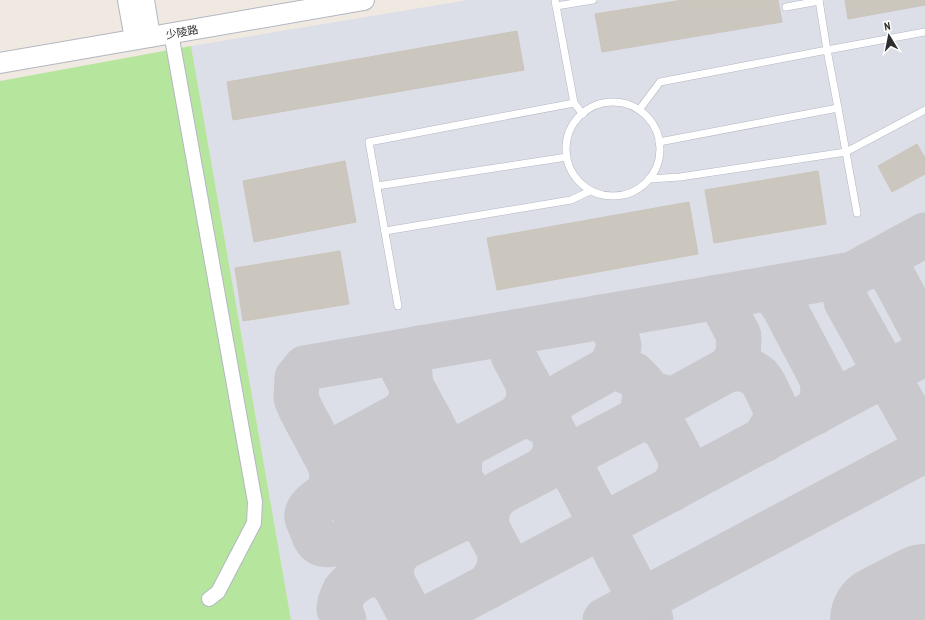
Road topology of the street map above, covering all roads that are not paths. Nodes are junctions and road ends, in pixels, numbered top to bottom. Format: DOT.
graph roads {
  1 [pos="128,0"];
  2 [pos="144,0"];
  3 [pos="364,0"];
  4 [pos="593,0"];
  5 [pos="819,1"];
  6 [pos="556,3"];
  7 [pos="786,7"];
  8 [pos="925,32"];
  9 [pos="171,34"];
  10 [pos="143,38"];
  11 [pos="827,50"];
  12 [pos="0,63"];
  13 [pos="574,103"];
  14 [pos="838,108"];
  15 [pos="639,110"];
  16 [pos="925,110"];
  17 [pos="583,114"];
  18 [pos="659,142"];
  19 [pos="846,152"];
  20 [pos="567,157"];
  21 [pos="649,179"];
  22 [pos="377,186"];
  23 [pos="590,191"];
  24 [pos="857,213"];
  25 [pos="385,231"];
  26 [pos="398,306"];
  27 [pos="210,599"];
  1 -- 10 [label="street"];
  2 -- 10 [label="street"];
  3 -- 9 [label="street, 少陵路"];
  4 -- 6 [label="lane"];
  5 -- 7 [label="lane"];
  5 -- 11 [label="lane"];
  6 -- 13 [label="lane"];
  8 -- 11 [label="lane"];
  9 -- 10 [label="street, 少陵路"];
  9 -- 27 [label="street"];
  10 -- 12 [label="street, 少陵路"];
  11 -- 14 [label="lane"];
  11 -- 15 [label="lane"];
  13 -- 17 [label="lane"];
  13 -- 22 [label="lane"];
  14 -- 18 [label="lane"];
  14 -- 19 [label="lane"];
  15 -- 17 [label="lane"];
  15 -- 18 [label="lane"];
  16 -- 19 [label="lane"];
  17 -- 20 [label="lane"];
  18 -- 21 [label="lane"];
  19 -- 21 [label="lane"];
  19 -- 24 [label="lane"];
  20 -- 22 [label="lane"];
  20 -- 23 [label="lane"];
  21 -- 23 [label="lane"];
  22 -- 25 [label="lane"];
  23 -- 25 [label="lane"];
  25 -- 26 [label="lane"];
}
